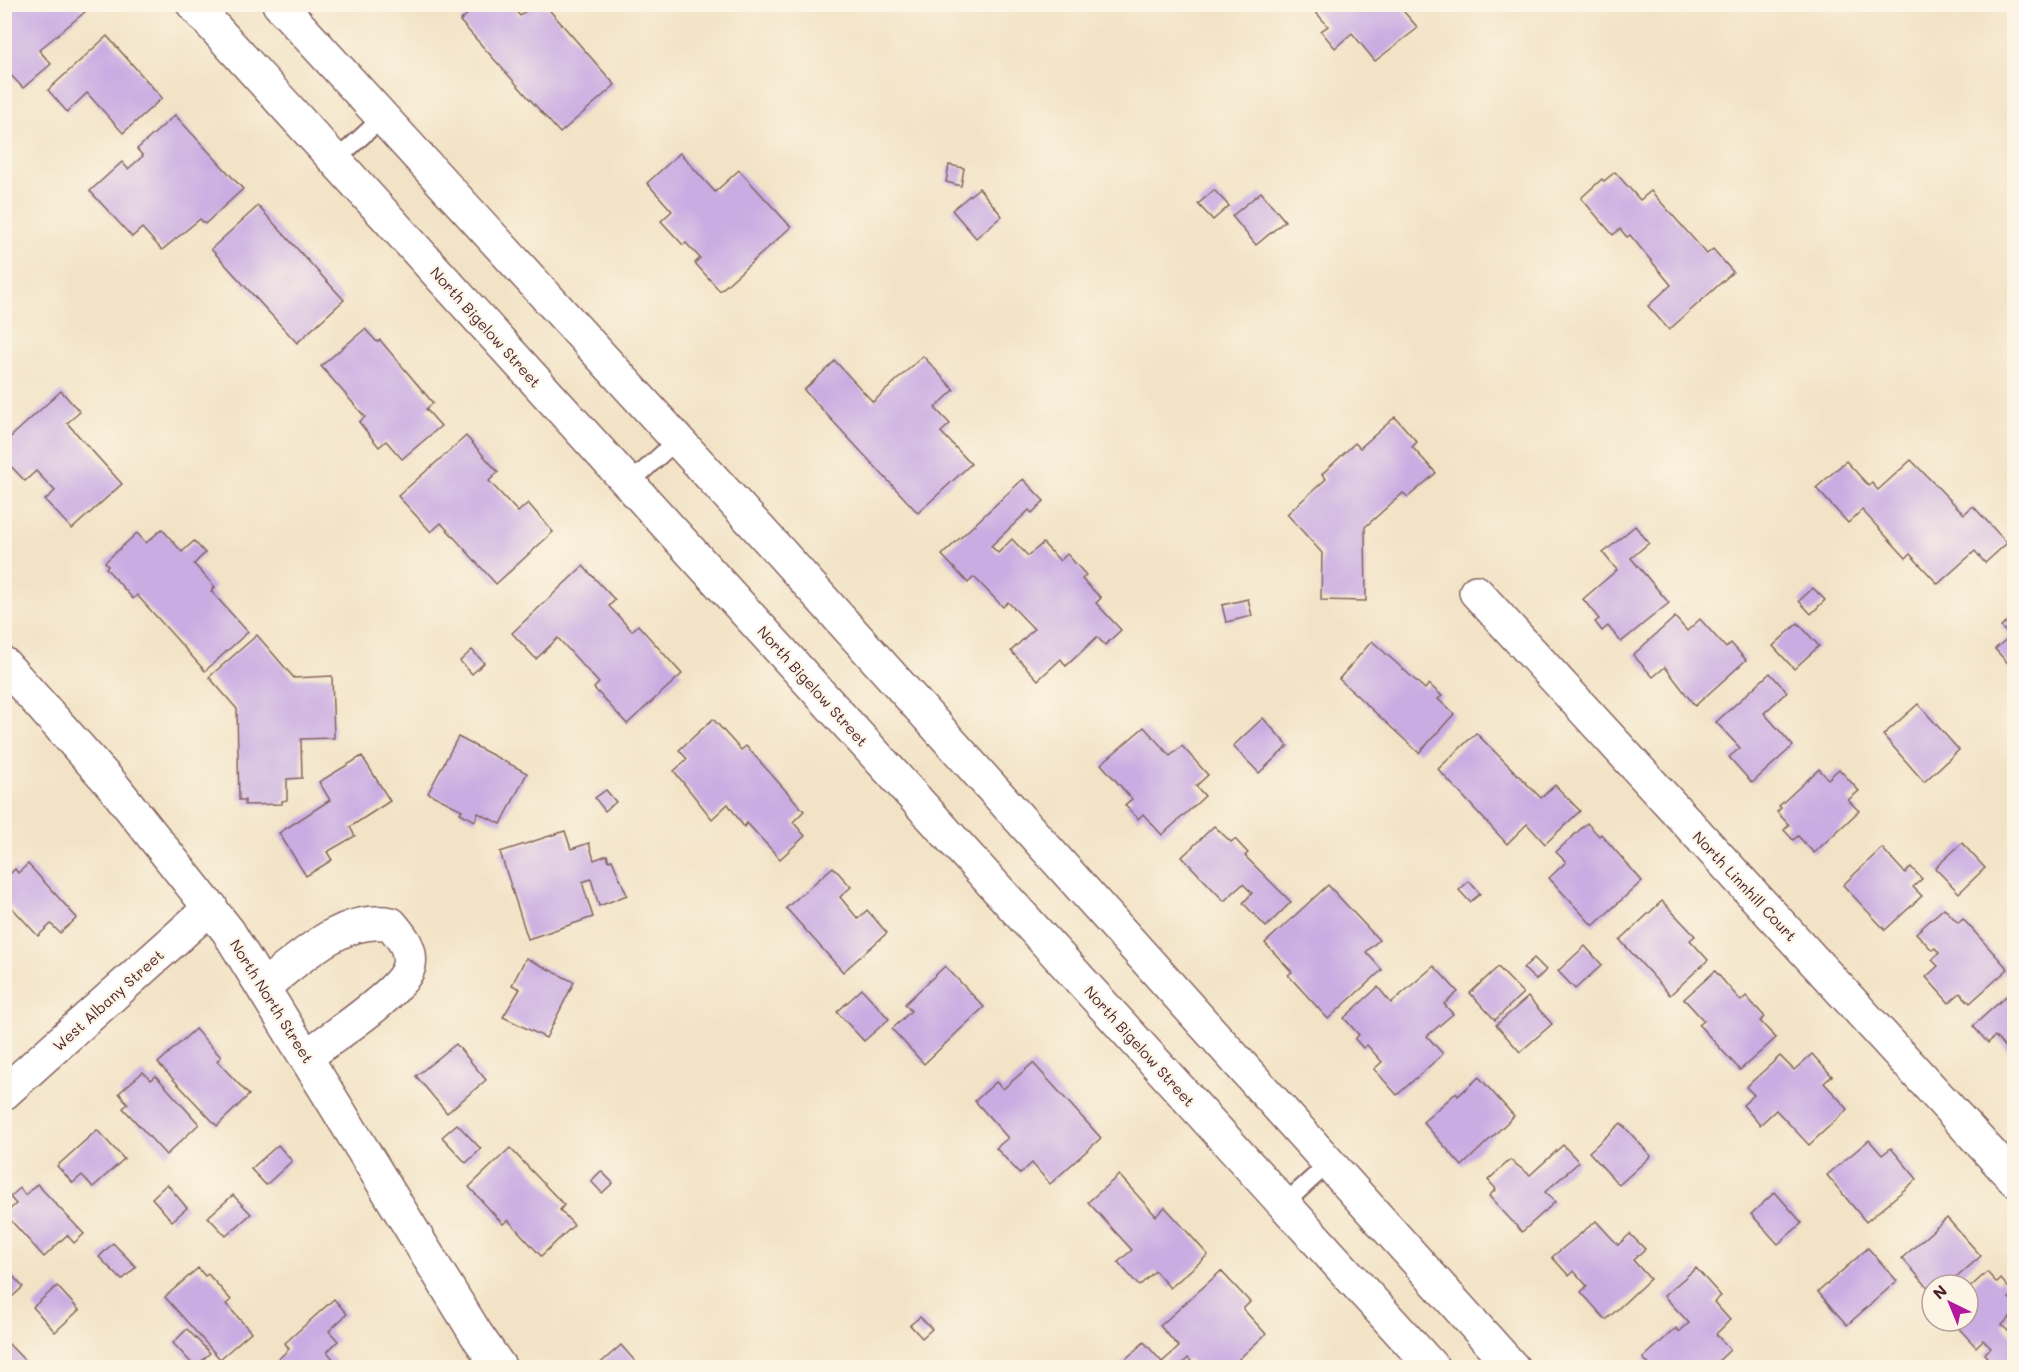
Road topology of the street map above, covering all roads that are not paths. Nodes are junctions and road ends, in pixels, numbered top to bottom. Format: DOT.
graph roads {
  1 [pos="193,4"];
  2 [pos="279,4"];
  3 [pos="382,118"];
  4 [pos="335,161"];
  5 [pos="677,440"];
  6 [pos="629,484"];
  7 [pos="1476,592"];
  8 [pos="4,664"];
  9 [pos="211,907"];
  10 [pos="264,986"];
  11 [pos="307,1056"];
  12 [pos="4,1094"];
  13 [pos="1329,1163"];
  14 [pos="2014,1179"];
  15 [pos="1284,1204"];
  16 [pos="488,1363"];
  17 [pos="1433,1368"];
  18 [pos="1513,1368"];
  1 -- 4 [label="street, North Bigelow Street"];
  2 -- 3 [label="street"];
  3 -- 4 [label="lane"];
  3 -- 5 [label="street"];
  4 -- 6 [label="street, North Bigelow Street"];
  5 -- 6 [label="lane"];
  5 -- 13 [label="street"];
  6 -- 15 [label="street, North Bigelow Street"];
  7 -- 14 [label="street, North Linnhill Court"];
  8 -- 9 [label="street, North North Street"];
  9 -- 10 [label="street, North North Street"];
  9 -- 12 [label="street, West Albany Street"];
  10 -- 11 [label="street, North North Street"];
  10 -- 11 [label="street"];
  11 -- 16 [label="street, North North Street"];
  13 -- 15 [label="lane"];
  13 -- 18 [label="street"];
  15 -- 17 [label="street, North Bigelow Street"];
}
